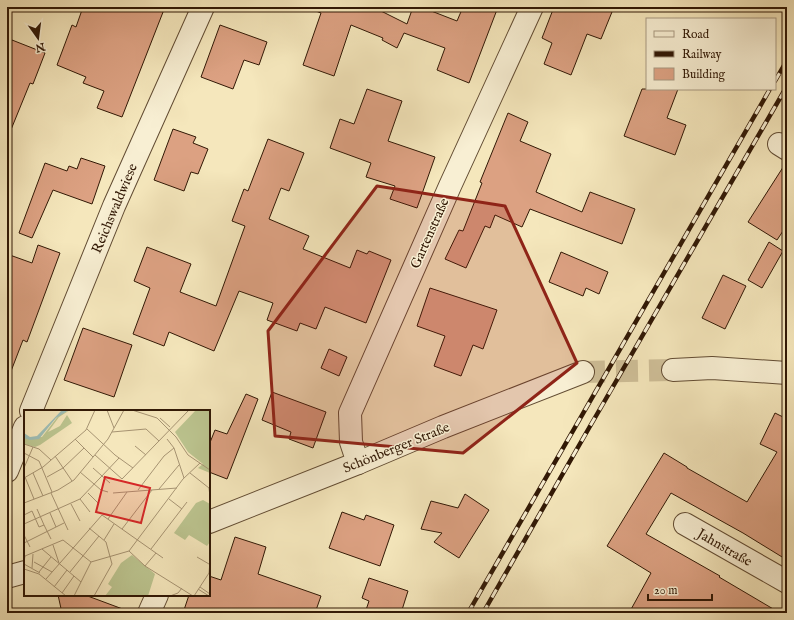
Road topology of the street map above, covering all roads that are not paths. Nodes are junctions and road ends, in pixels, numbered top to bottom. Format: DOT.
graph roads {
  1 [pos="203,7"];
  2 [pos="532,7"];
  3 [pos="673,370"];
  4 [pos="583,372"];
  5 [pos="787,373"];
  6 [pos="31,410"];
  7 [pos="24,429"];
  8 [pos="358,463"];
  9 [pos="7,471"];
  10 [pos="210,522"];
  11 [pos="684,524"];
  12 [pos="24,572"];
  13 [pos="7,577"];
  14 [pos="787,582"];
  15 [pos="157,596"];
  16 [pos="149,613"];
  1 -- 6 [label="street, Reichswaldwiese"];
  2 -- 8 [label="street, Gartenstraße"];
  3 -- 5 [label="street"];
  4 -- 8 [label="street, Schönberger Straße"];
  7 -- 9 [label="street"];
  8 -- 10 [label="street, Schönberger Straße"];
  11 -- 14 [label="street, Jahnstraße"];
  12 -- 13 [label="street"];
  15 -- 16 [label="street"];
}
